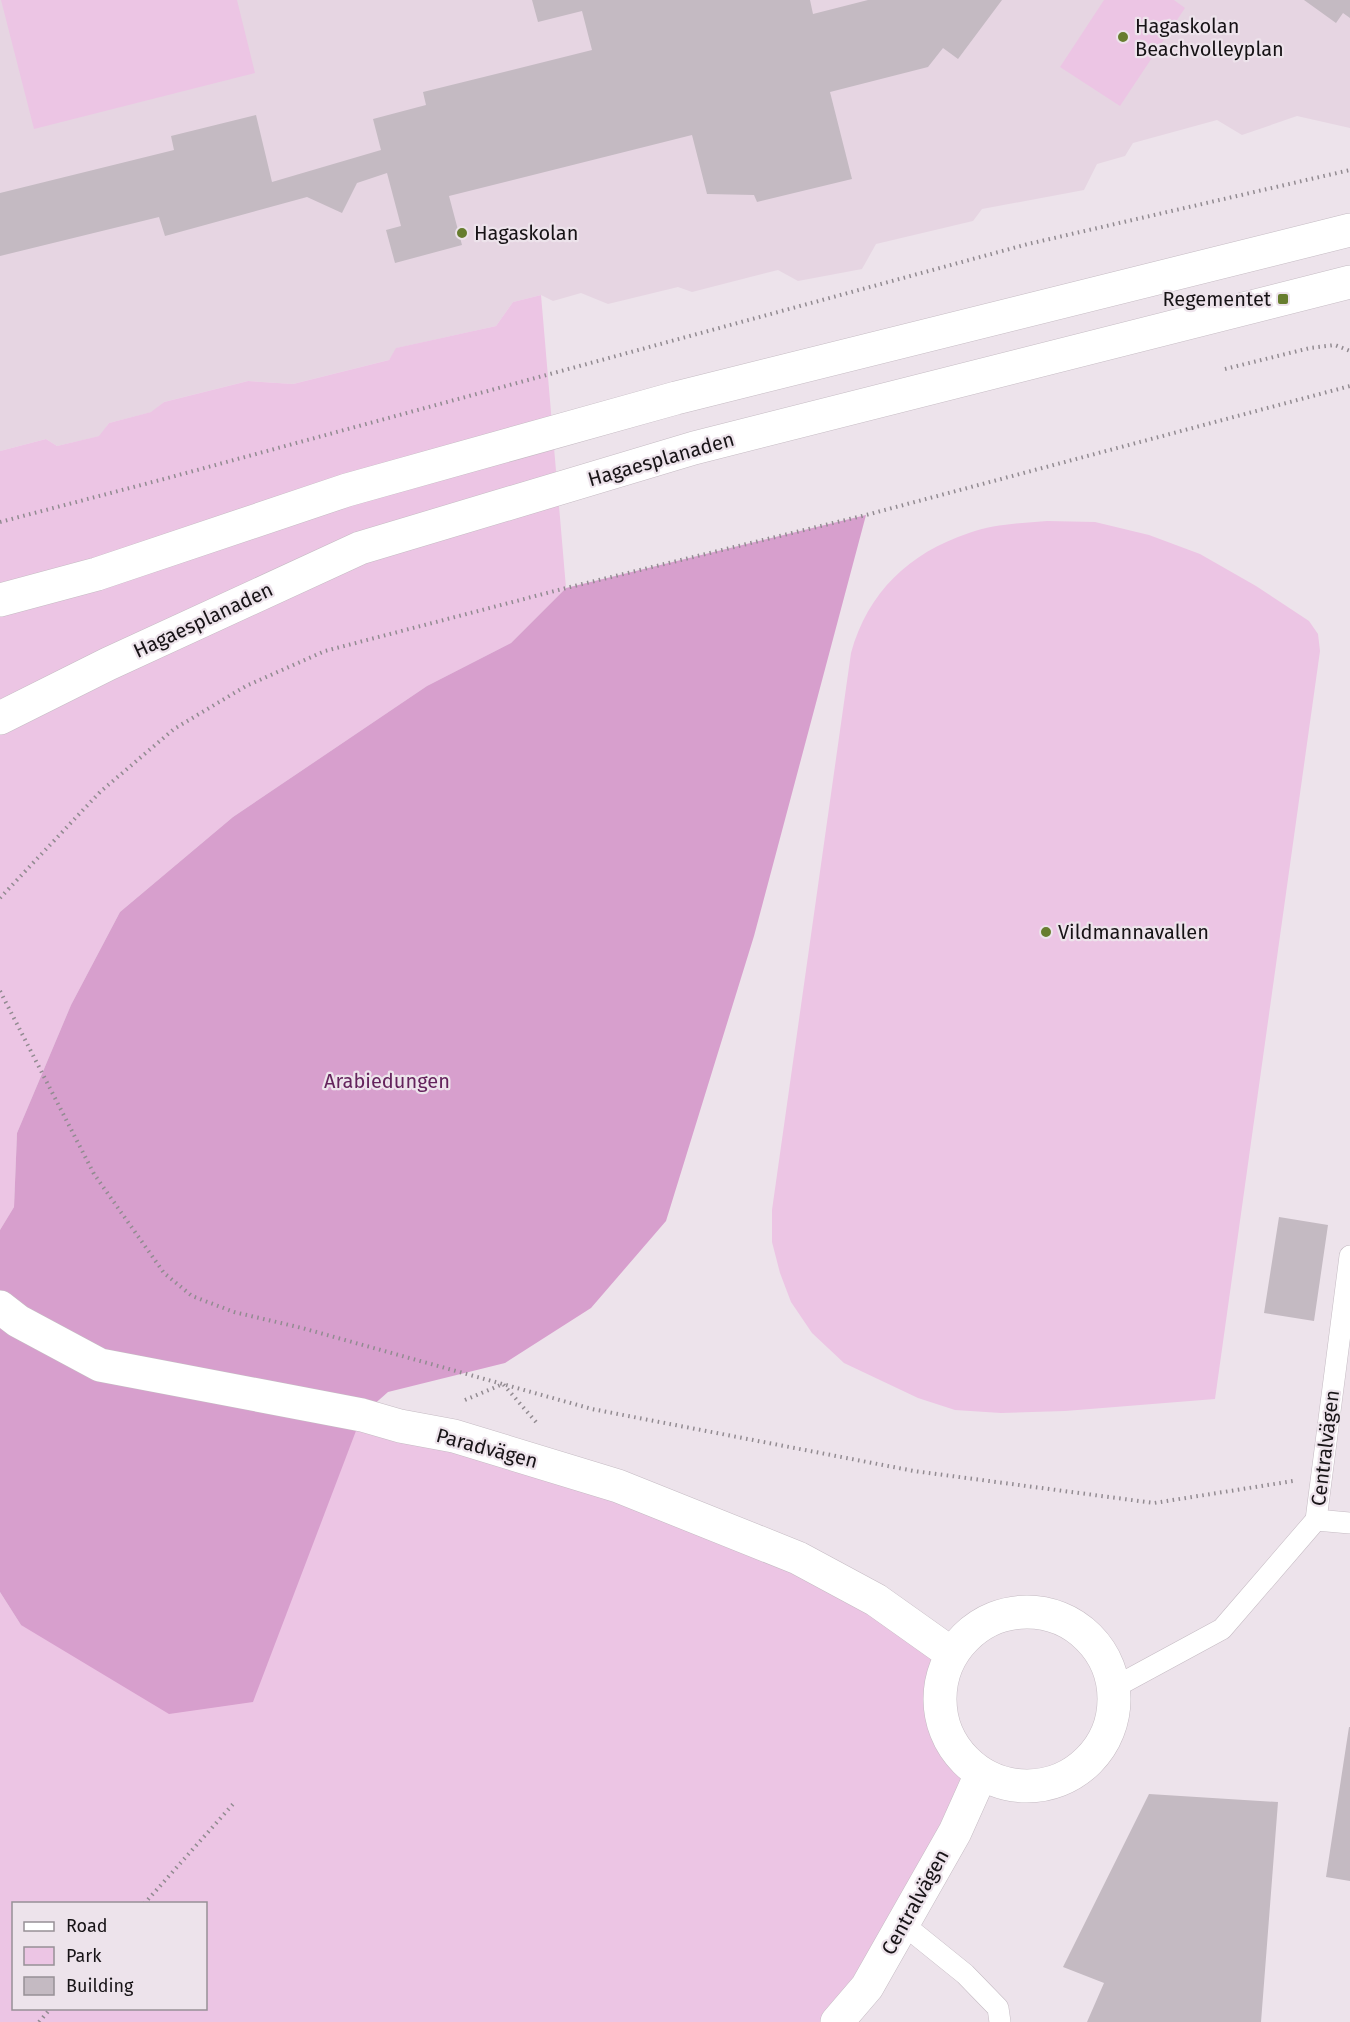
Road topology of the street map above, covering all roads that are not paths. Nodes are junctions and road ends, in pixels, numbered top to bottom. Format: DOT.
graph roads {
  1 [pos="1350,230"];
  2 [pos="1350,282"];
  3 [pos="0,600"];
  4 [pos="0,718"];
  5 [pos="1350,1256"];
  6 [pos="0,1307"];
  7 [pos="1316,1520"];
  8 [pos="1350,1523"];
  9 [pos="951,1654"];
  10 [pos="1115,1687"];
  11 [pos="981,1774"];
  12 [pos="903,1924"];
  13 [pos="837,2022"];
  14 [pos="999,2022"];
  1 -- 3 [label="main road"];
  2 -- 4 [label="main road, Hagaesplanaden"];
  5 -- 7 [label="lane, Centralvägen"];
  6 -- 9 [label="main road, Paradvägen"];
  7 -- 8 [label="lane"];
  7 -- 10 [label="lane, Centralvägen"];
  9 -- 10 [label="main road"];
  9 -- 11 [label="main road"];
  10 -- 11 [label="main road"];
  11 -- 12 [label="main road, Centralvägen"];
  12 -- 13 [label="main road, Centralvägen"];
  12 -- 14 [label="lane"];
}
